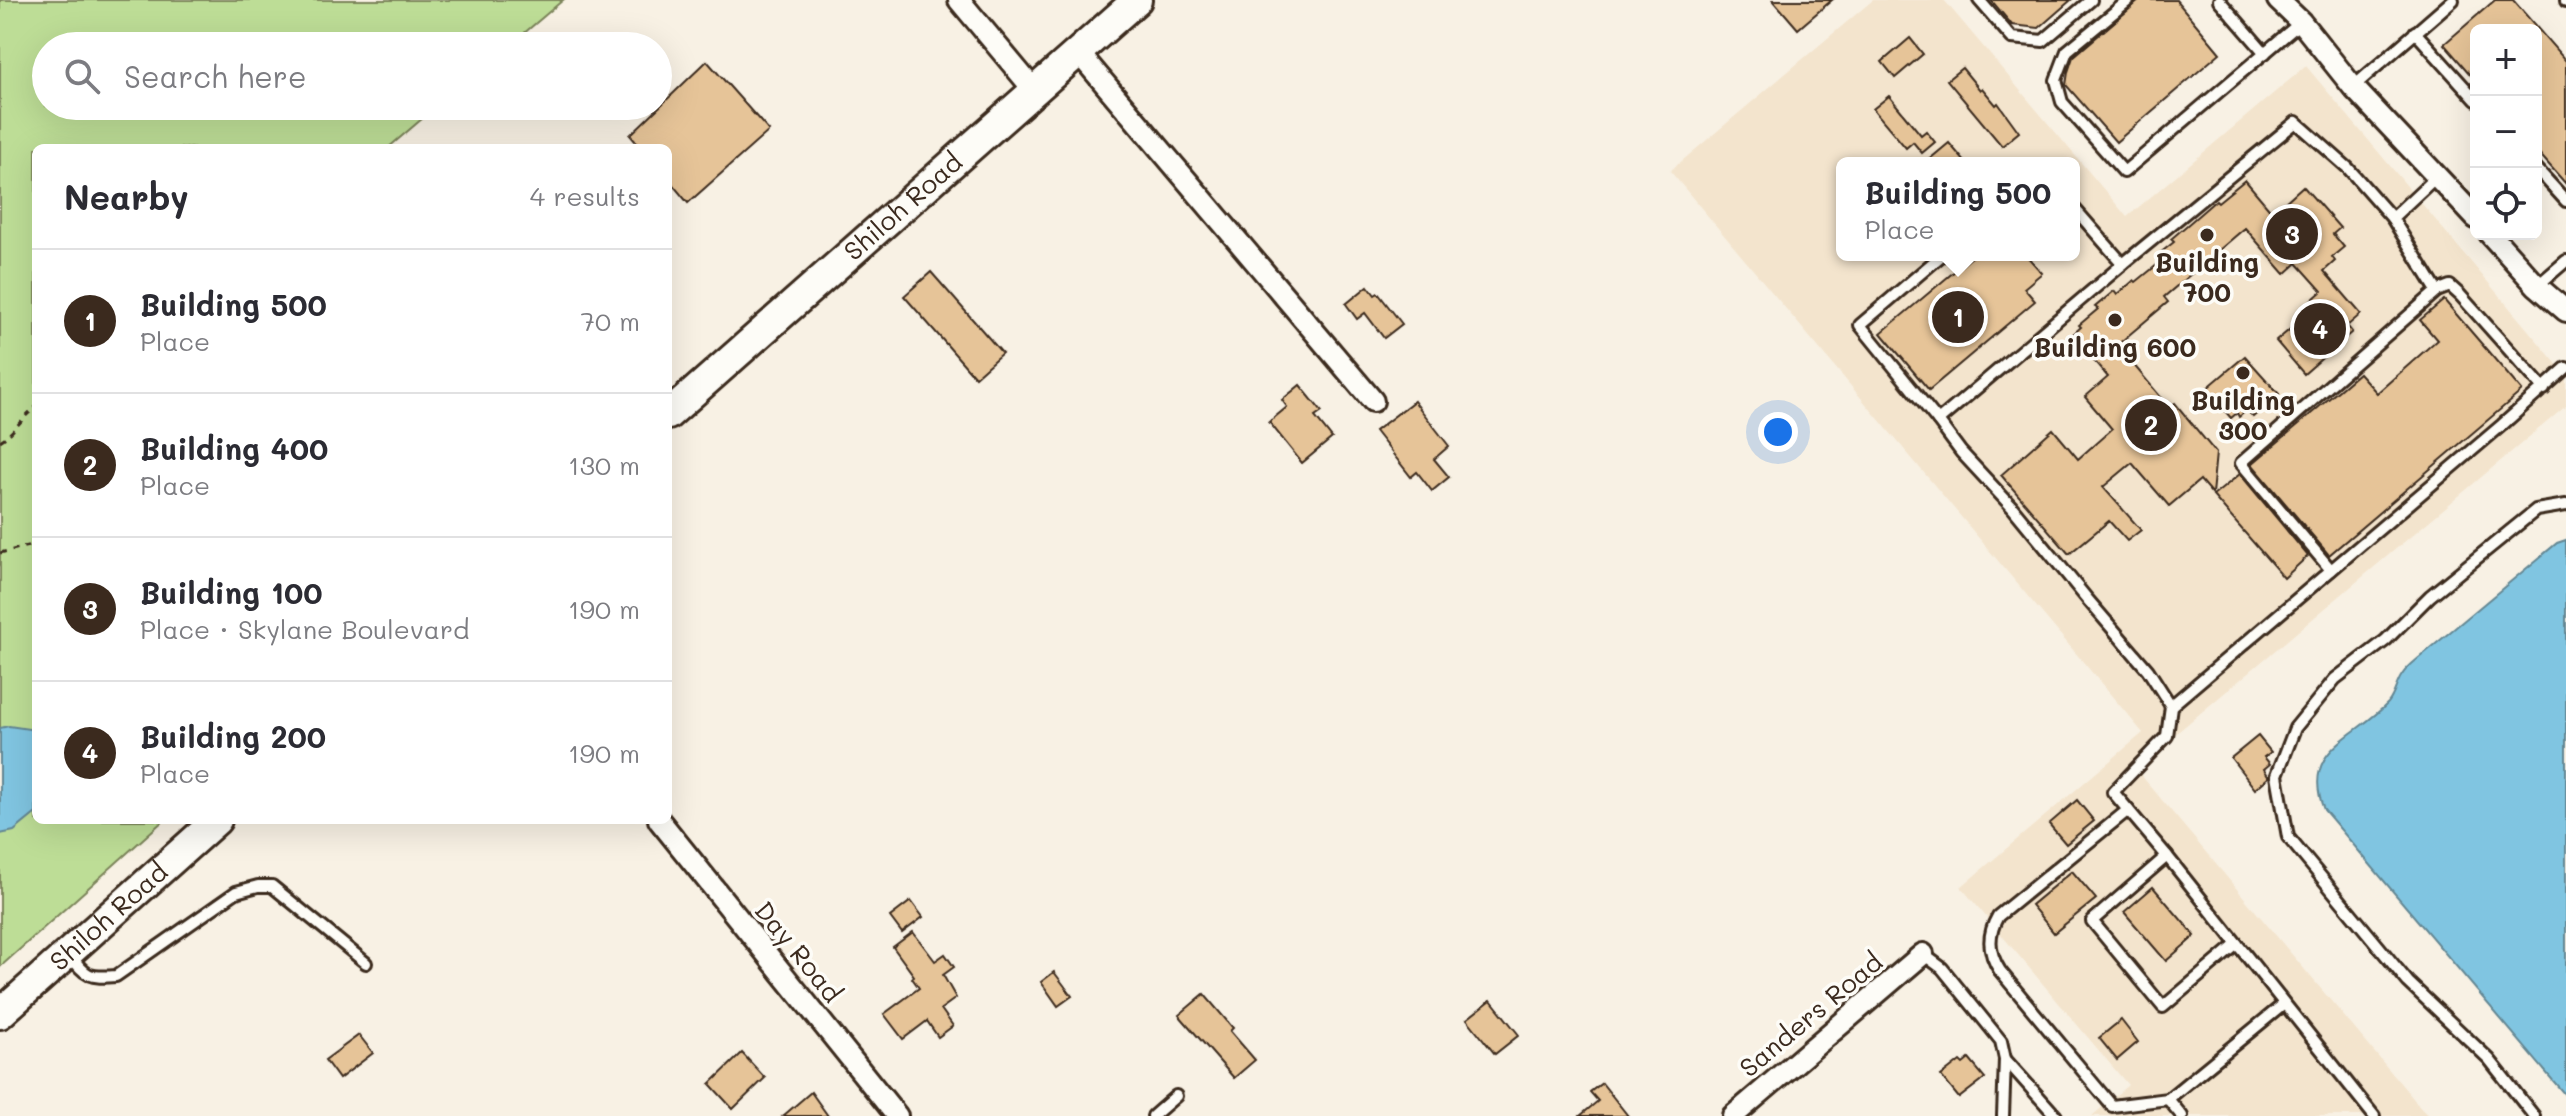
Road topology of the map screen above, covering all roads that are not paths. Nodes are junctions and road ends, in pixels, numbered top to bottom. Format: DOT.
graph roads {
  1 [pos="959,0"];
  2 [pos="1137,0"];
  3 [pos="1979,0"];
  4 [pos="2091,0"];
  5 [pos="2129,0"];
  6 [pos="2219,0"];
  7 [pos="2278,0"];
  8 [pos="2453,0"];
  9 [pos="2071,18"];
  10 [pos="2301,22"];
  11 [pos="2415,32"];
  12 [pos="2084,37"];
  13 [pos="1078,52"];
  14 [pos="2265,53"];
  15 [pos="2353,87"];
  16 [pos="1034,90"];
  17 [pos="2472,96"];
  18 [pos="2438,175"];
  19 [pos="2542,175"];
  20 [pos="2566,201"];
  21 [pos="2470,211"];
  22 [pos="2080,215"];
  23 [pos="2392,218"];
  24 [pos="2495,240"];
  25 [pos="1935,261"];
  26 [pos="2566,261"];
  27 [pos="2123,264"];
  28 [pos="2537,286"];
  29 [pos="2437,291"];
  30 [pos="2566,311"];
  31 [pos="2566,368"];
  32 [pos="2544,389"];
  33 [pos="1373,401"];
  34 [pos="672,411"];
  35 [pos="1938,421"];
  36 [pos="2566,505"];
  37 [pos="2331,570"];
  38 [pos="2171,706"];
  39 [pos="2128,810"];
  40 [pos="213,824"];
  41 [pos="662,824"];
  42 [pos="2167,856"];
  43 [pos="2237,944"];
  44 [pos="68,954"];
  45 [pos="1923,954"];
  46 [pos="366,963"];
  47 [pos="2284,1004"];
  48 [pos="0,1014"];
  49 [pos="2005,1059"];
  50 [pos="1176,1096"];
  51 [pos="2168,1099"];
  52 [pos="897,1116"];
  53 [pos="1153,1116"];
  54 [pos="1733,1116"];
  55 [pos="2003,1116"];
  56 [pos="2056,1116"];
  57 [pos="2182,1116"];
  58 [pos="2374,1116"];
  59 [pos="2534,1116"];
  1 -- 16 [label="street"];
  2 -- 13 [label="main road, Shiloh Road"];
  3 -- 9 [label="lane"];
  4 -- 9 [label="lane"];
  5 -- 12 [label="lane"];
  6 -- 14 [label="lane"];
  7 -- 10 [label="street"];
  8 -- 11 [label="lane"];
  9 -- 12 [label="lane"];
  10 -- 14 [label="lane"];
  10 -- 15 [label="street"];
  11 -- 15 [label="lane"];
  11 -- 17 [label="lane"];
  12 -- 14 [label="lane"];
  13 -- 16 [label="main road, Shiloh Road"];
  13 -- 33 [label="street"];
  15 -- 18 [label="street"];
  16 -- 34 [label="main road, Shiloh Road"];
  18 -- 21 [label="street"];
  18 -- 23 [label="lane"];
  19 -- 20 [label="lane"];
  22 -- 27 [label="lane"];
  23 -- 27 [label="lane"];
  23 -- 29 [label="lane"];
  24 -- 28 [label="street"];
  25 -- 35 [label="lane"];
  26 -- 28 [label="lane"];
  27 -- 35 [label="lane"];
  28 -- 30 [label="street"];
  29 -- 32 [label="lane"];
  29 -- 37 [label="lane"];
  31 -- 32 [label="lane"];
  32 -- 37 [label="lane"];
  35 -- 38 [label="lane"];
  36 -- 59 [label="lane"];
  37 -- 38 [label="lane"];
  38 -- 39 [label="lane"];
  39 -- 42 [label="lane"];
  39 -- 51 [label="lane"];
  40 -- 44 [label="main road, Shiloh Road"];
  41 -- 52 [label="street, Day Road"];
  42 -- 43 [label="lane"];
  42 -- 43 [label="lane"];
  43 -- 47 [label="lane"];
  44 -- 46 [label="lane"];
  44 -- 48 [label="main road, Shiloh Road"];
  45 -- 49 [label="lane"];
  45 -- 54 [label="street, Sanders Road"];
  47 -- 51 [label="lane"];
  47 -- 58 [label="lane"];
  49 -- 55 [label="lane"];
  49 -- 56 [label="lane"];
  50 -- 53 [label="lane"];
  51 -- 57 [label="lane"];
}
